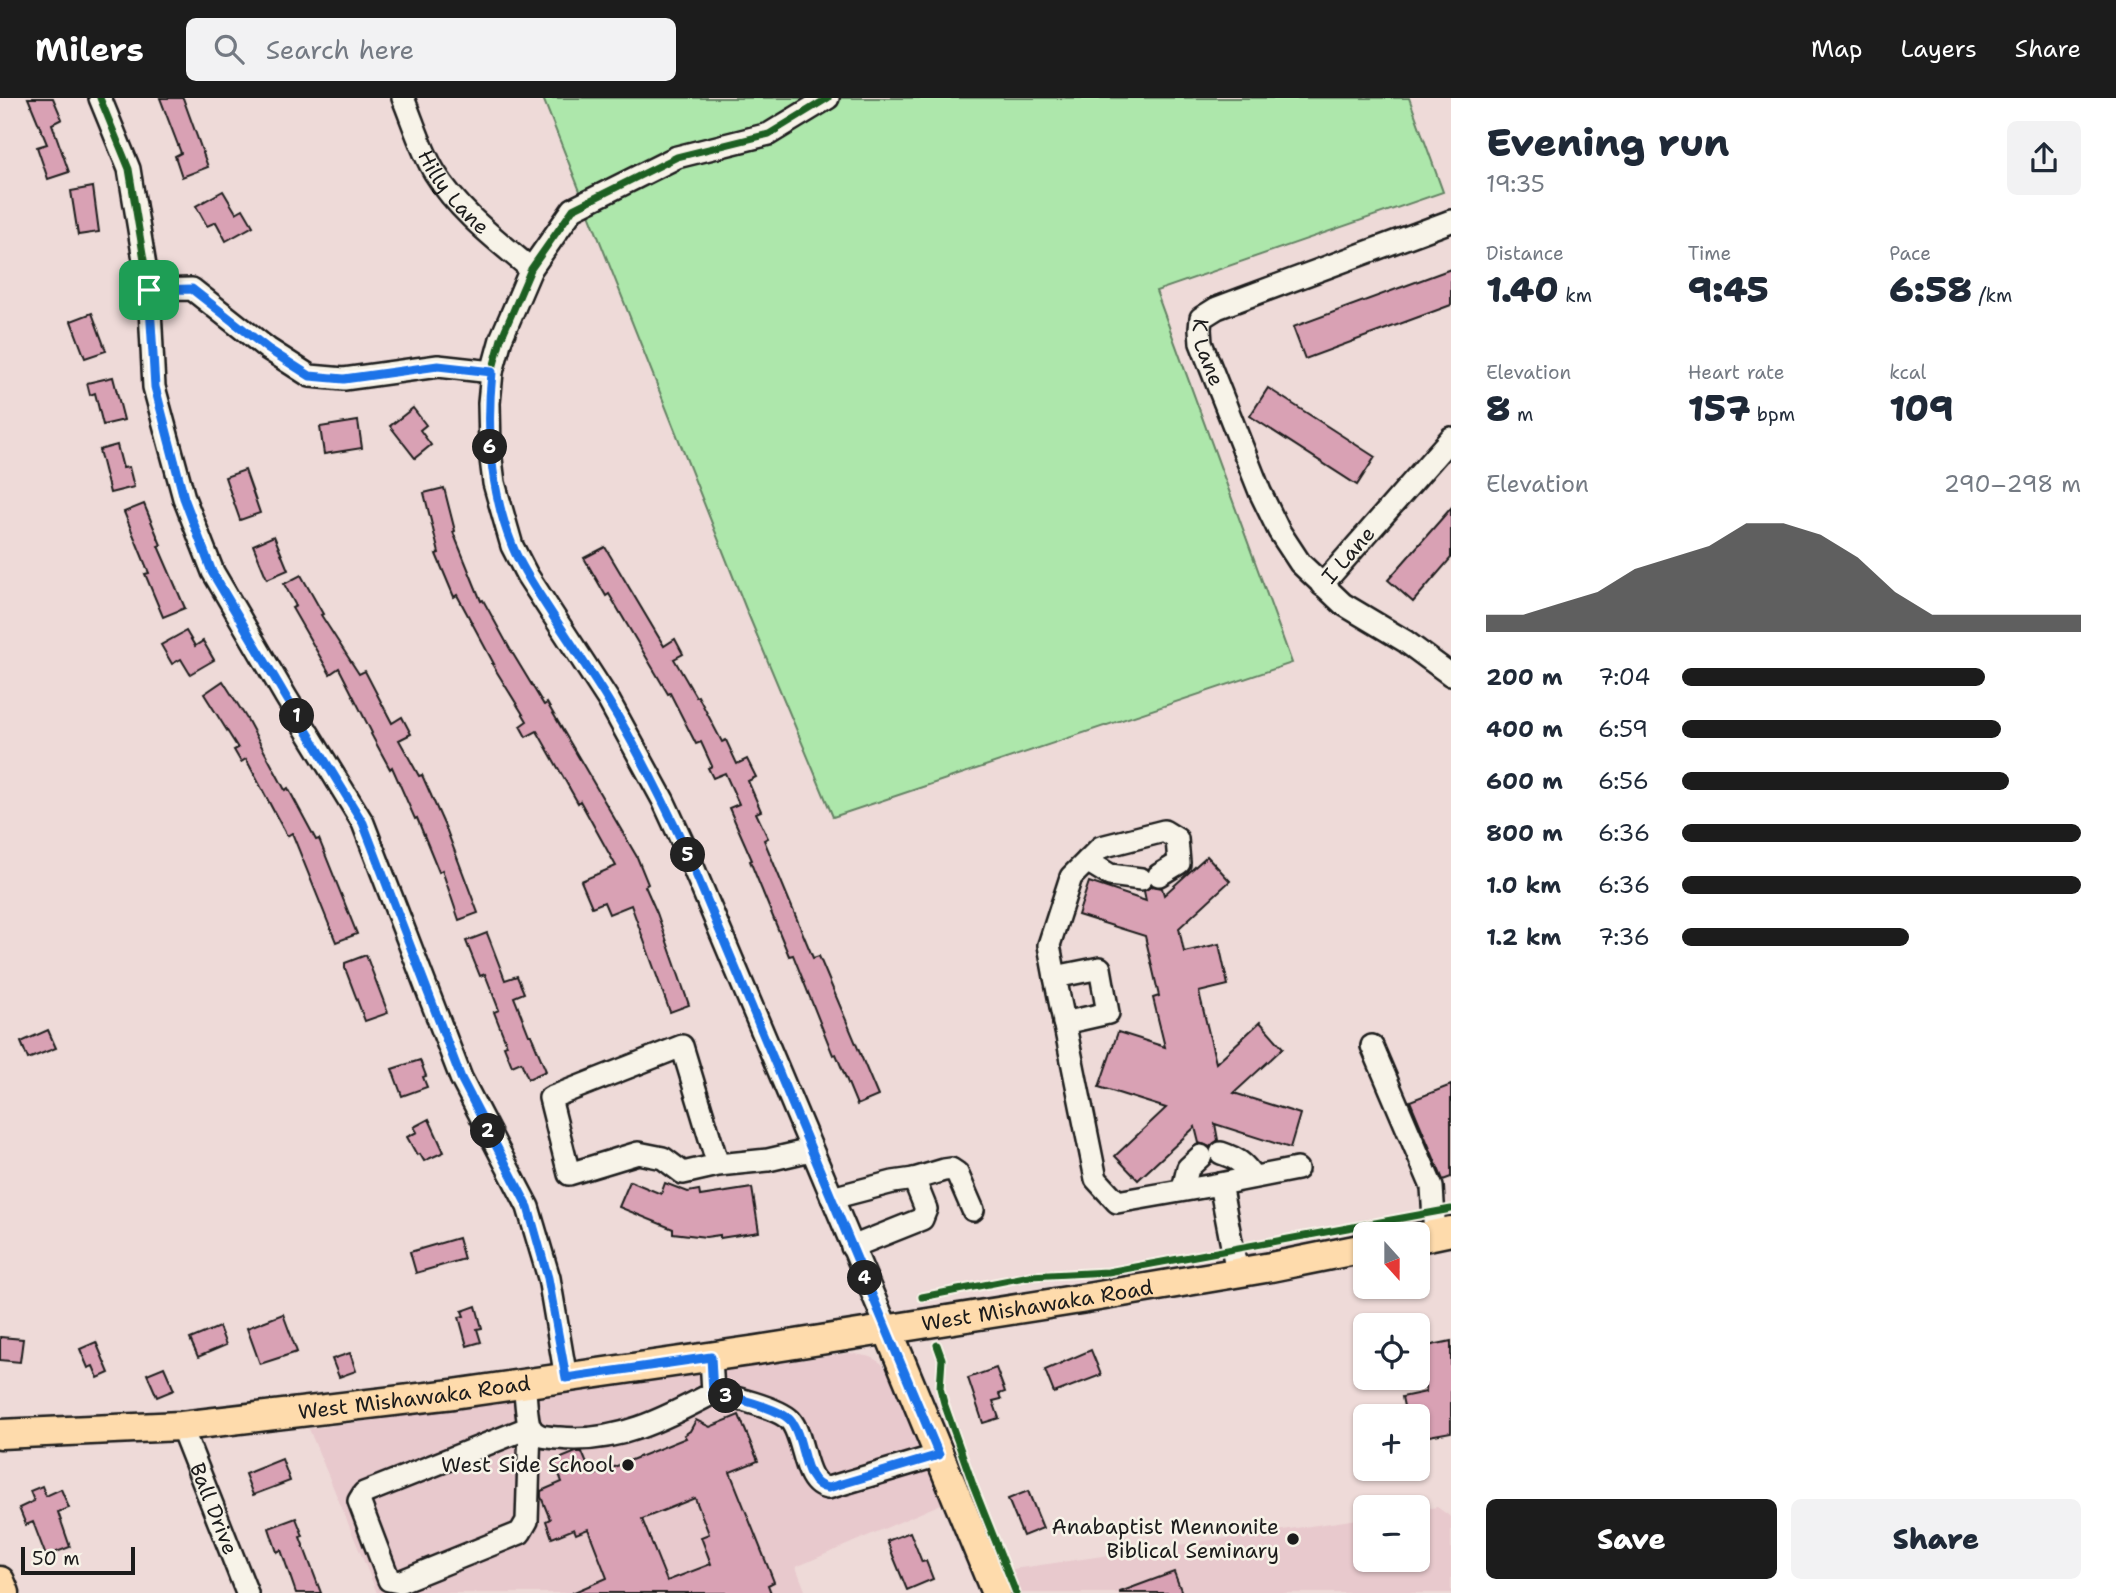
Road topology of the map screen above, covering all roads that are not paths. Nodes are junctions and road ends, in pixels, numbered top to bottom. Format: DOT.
graph roads {
  1 [pos="100,98"];
  2 [pos="403,98"];
  3 [pos="828,98"];
  4 [pos="1451,221"];
  5 [pos="531,269"];
  6 [pos="149,290"];
  7 [pos="492,372"];
  8 [pos="1451,438"];
  9 [pos="1322,585"];
  10 [pos="1451,675"];
  11 [pos="1087,861"];
  12 [pos="1055,977"];
  13 [pos="1064,1023"];
  14 [pos="1372,1046"];
  15 [pos="811,1150"];
  16 [pos="718,1165"];
  17 [pos="1297,1169"];
  18 [pos="1253,1177"];
  19 [pos="914,1179"];
  20 [pos="1220,1184"];
  21 [pos="1183,1189"];
  22 [pos="832,1198"];
  23 [pos="973,1210"];
  24 [pos="1434,1235"];
  25 [pos="852,1247"];
  26 [pos="1353,1250"];
  27 [pos="1237,1272"];
  28 [pos="887,1328"];
  29 [pos="711,1357"];
  30 [pos="566,1378"];
  31 [pos="524,1384"];
  32 [pos="713,1393"];
  33 [pos="181,1426"];
  34 [pos="530,1427"];
  35 [pos="0,1434"];
  36 [pos="939,1455"];
  37 [pos="247,1593"];
  38 [pos="996,1593"];
  1 -- 6 [label="street"];
  2 -- 5 [label="street, Hilly Lane"];
  3 -- 5 [label="street"];
  4 -- 9 [label="street, K Lane"];
  5 -- 7 [label="street"];
  6 -- 7 [label="street"];
  6 -- 30 [label="street"];
  7 -- 15 [label="street"];
  8 -- 9 [label="street, I Lane"];
  9 -- 10 [label="street, I Lane"];
  11 -- 11 [label="street"];
  11 -- 12 [label="street"];
  12 -- 13 [label="street"];
  12 -- 13 [label="street"];
  13 -- 21 [label="street"];
  14 -- 24 [label="street"];
  15 -- 16 [label="street"];
  15 -- 22 [label="street"];
  16 -- 16 [label="street"];
  17 -- 18 [label="street"];
  18 -- 20 [label="street"];
  18 -- 21 [label="street"];
  19 -- 22 [label="street"];
  19 -- 23 [label="street"];
  19 -- 25 [label="street"];
  20 -- 21 [label="street"];
  20 -- 27 [label="street"];
  22 -- 25 [label="street"];
  25 -- 28 [label="street"];
  26 -- 27 [label="main road, West Mishawaka Road"];
  27 -- 28 [label="main road, West Mishawaka Road"];
  28 -- 29 [label="main road, West Mishawaka Road"];
  28 -- 36 [label="main road"];
  29 -- 30 [label="main road, West Mishawaka Road"];
  29 -- 32 [label="street"];
  30 -- 31 [label="main road, West Mishawaka Road"];
  31 -- 33 [label="main road, West Mishawaka Road"];
  31 -- 34 [label="street"];
  32 -- 34 [label="street"];
  32 -- 36 [label="street"];
  33 -- 35 [label="main road, West Mishawaka Road"];
  33 -- 37 [label="street, Ball Drive"];
  34 -- 34 [label="street"];
  36 -- 38 [label="main road"];
}
